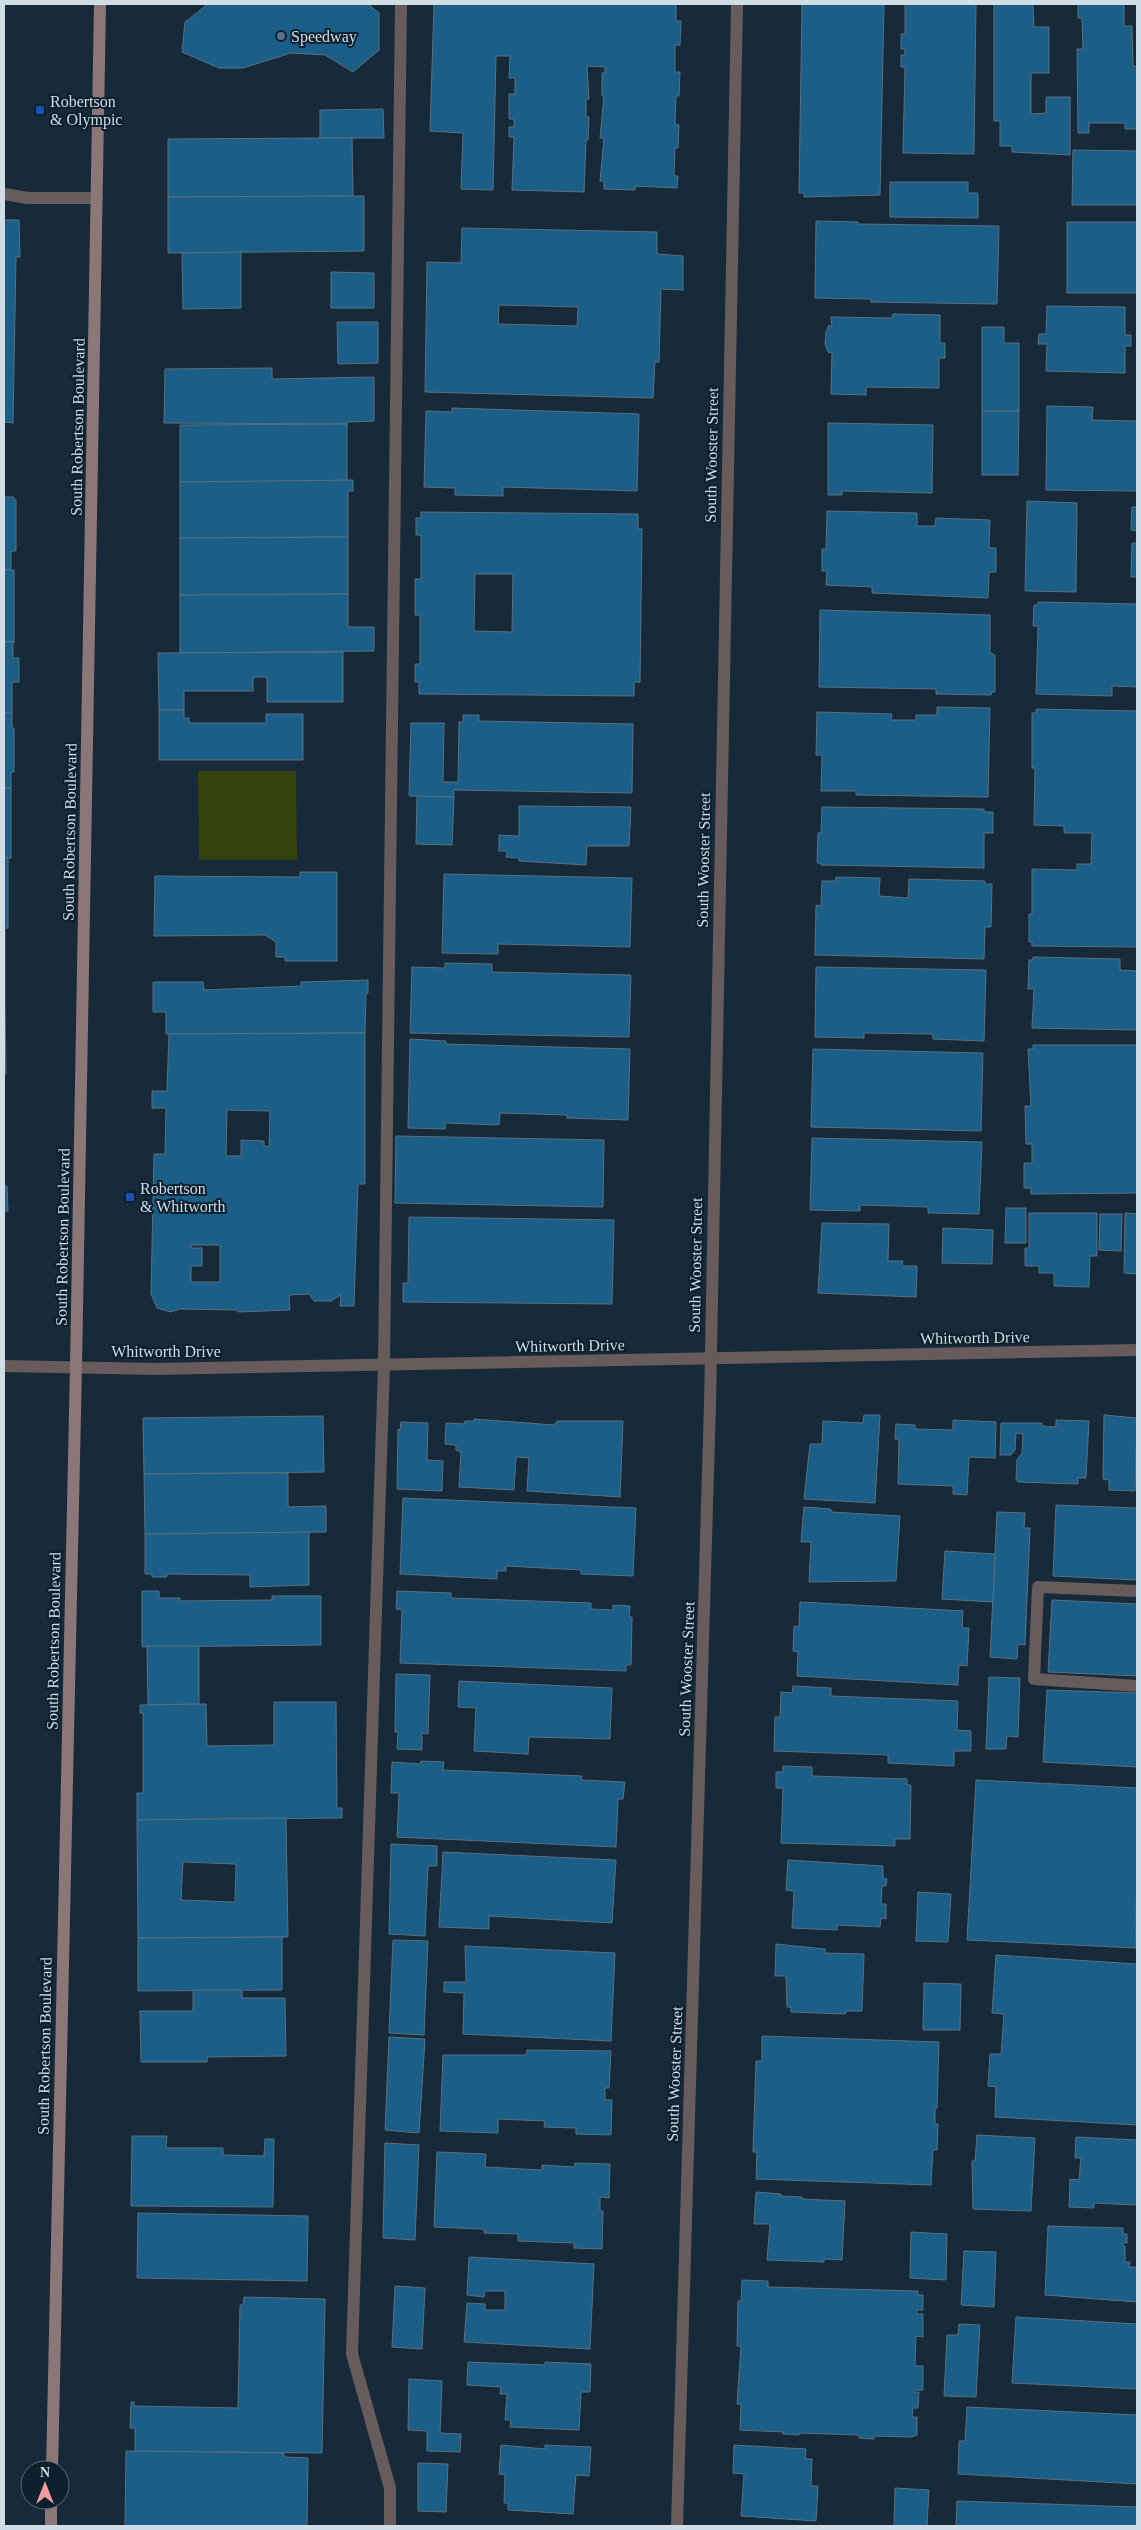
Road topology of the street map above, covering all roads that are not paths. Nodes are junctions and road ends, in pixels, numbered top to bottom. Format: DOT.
graph roads {
  1 [pos="100,4"];
  2 [pos="401,4"];
  3 [pos="737,4"];
  4 [pos="4,194"];
  5 [pos="97,198"];
  6 [pos="1137,1350"];
  7 [pos="710,1359"];
  8 [pos="384,1364"];
  9 [pos="4,1366"];
  10 [pos="76,1367"];
  11 [pos="1137,1591"];
  12 [pos="1137,1686"];
  13 [pos="52,2460"];
  14 [pos="51,2510"];
  15 [pos="51,2526"];
  16 [pos="390,2526"];
  17 [pos="677,2526"];
  1 -- 5 [label="main road, South Robertson Boulevard"];
  2 -- 8 [label="street"];
  3 -- 7 [label="street, South Wooster Street"];
  4 -- 5 [label="street"];
  5 -- 10 [label="main road, South Robertson Boulevard"];
  6 -- 7 [label="street, Whitworth Drive"];
  7 -- 8 [label="street, Whitworth Drive"];
  7 -- 17 [label="street, South Wooster Street"];
  8 -- 10 [label="street, Whitworth Drive"];
  8 -- 16 [label="street"];
  9 -- 10 [label="street, Whitworth Drive"];
  10 -- 13 [label="main road, South Robertson Boulevard"];
  11 -- 12 [label="street"];
  14 -- 15 [label="main road"];
}
